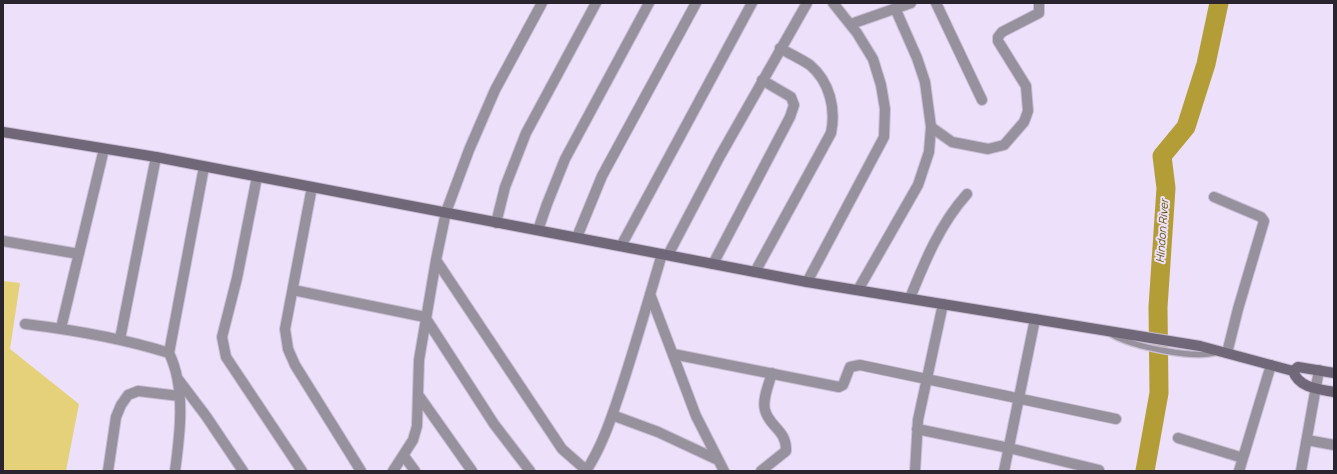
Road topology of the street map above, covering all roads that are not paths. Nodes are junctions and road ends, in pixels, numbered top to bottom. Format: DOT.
graph roads {
  1 [pos="542,3"];
  2 [pos="596,3"];
  3 [pos="649,3"];
  4 [pos="696,3"];
  5 [pos="752,3"];
  6 [pos="807,3"];
  7 [pos="833,3"];
  8 [pos="911,3"];
  9 [pos="936,3"];
  10 [pos="1039,3"];
  11 [pos="895,8"];
  12 [pos="851,24"];
  13 [pos="780,48"];
  14 [pos="762,80"];
  15 [pos="982,100"];
  16 [pos="931,127"];
  17 [pos="3,132"];
  18 [pos="104,149"];
  19 [pos="156,157"];
  20 [pos="204,167"];
  21 [pos="257,177"];
  22 [pos="312,187"];
  23 [pos="967,194"];
  24 [pos="1214,197"];
  25 [pos="446,212"];
  26 [pos="496,223"];
  27 [pos="538,230"];
  28 [pos="577,237"];
  29 [pos="3,242"];
  30 [pos="621,246"];
  31 [pos="79,254"];
  32 [pos="665,254"];
  33 [pos="436,260"];
  34 [pos="713,264"];
  35 [pos="755,272"];
  36 [pos="807,282"];
  37 [pos="293,290"];
  38 [pos="858,290"];
  39 [pos="650,294"];
  40 [pos="910,298"];
  41 [pos="943,304"];
  42 [pos="426,317"];
  43 [pos="1035,319"];
  44 [pos="25,324"];
  45 [pos="61,328"];
  46 [pos="1102,329"];
  47 [pos="120,339"];
  48 [pos="1223,352"];
  49 [pos="169,353"];
  50 [pos="673,354"];
  51 [pos="1271,365"];
  52 [pos="1319,370"];
  53 [pos="1292,371"];
  54 [pos="772,373"];
  55 [pos="1334,373"];
  56 [pos="177,378"];
  57 [pos="927,380"];
  58 [pos="1316,388"];
  59 [pos="1334,392"];
  60 [pos="180,396"];
  61 [pos="419,396"];
  62 [pos="1019,399"];
  63 [pos="612,415"];
  64 [pos="1116,419"];
  65 [pos="917,429"];
  66 [pos="1178,438"];
  67 [pos="1307,440"];
  68 [pos="1334,445"];
  69 [pos="1009,448"];
  70 [pos="404,456"];
  71 [pos="1243,458"];
  72 [pos="718,460"];
  73 [pos="1071,467"];
  74 [pos="1099,470"];
  75 [pos="108,471"];
  76 [pos="175,471"];
  77 [pos="243,471"];
  78 [pos="302,471"];
  79 [pos="361,471"];
  80 [pos="393,471"];
  81 [pos="415,471"];
  82 [pos="472,471"];
  83 [pos="530,471"];
  84 [pos="586,471"];
  85 [pos="724,471"];
  86 [pos="761,471"];
  87 [pos="915,471"];
  88 [pos="1004,471"];
  89 [pos="1239,471"];
  90 [pos="1301,471"];
  1 -- 25 [label="street"];
  2 -- 26 [label="street"];
  3 -- 27 [label="street"];
  4 -- 28 [label="street"];
  5 -- 30 [label="street"];
  6 -- 13 [label="street"];
  7 -- 12 [label="street"];
  8 -- 11 [label="street"];
  9 -- 15 [label="street"];
  10 -- 16 [label="street"];
  11 -- 12 [label="street"];
  11 -- 16 [label="street"];
  12 -- 36 [label="street"];
  13 -- 14 [label="street"];
  13 -- 35 [label="street"];
  14 -- 32 [label="street"];
  14 -- 34 [label="street"];
  16 -- 38 [label="street"];
  17 -- 18 [label="street"];
  18 -- 19 [label="street"];
  18 -- 31 [label="street"];
  19 -- 20 [label="street"];
  19 -- 47 [label="street"];
  20 -- 21 [label="street"];
  20 -- 49 [label="street"];
  21 -- 22 [label="street"];
  21 -- 78 [label="street"];
  22 -- 25 [label="street"];
  22 -- 37 [label="street"];
  23 -- 40 [label="street"];
  24 -- 48 [label="street"];
  25 -- 26 [label="street"];
  25 -- 33 [label="street"];
  26 -- 27 [label="street"];
  27 -- 28 [label="street"];
  28 -- 30 [label="street"];
  29 -- 31 [label="street"];
  30 -- 32 [label="street"];
  31 -- 45 [label="street"];
  32 -- 34 [label="street"];
  32 -- 39 [label="street"];
  33 -- 42 [label="street"];
  33 -- 84 [label="street"];
  34 -- 35 [label="street"];
  35 -- 36 [label="street"];
  36 -- 38 [label="street"];
  37 -- 42 [label="street"];
  37 -- 79 [label="street"];
  38 -- 40 [label="street"];
  39 -- 50 [label="street"];
  39 -- 63 [label="street"];
  40 -- 41 [label="street"];
  41 -- 43 [label="street"];
  41 -- 57 [label="street"];
  42 -- 61 [label="street"];
  42 -- 83 [label="street"];
  43 -- 46 [label="street"];
  43 -- 62 [label="street"];
  44 -- 45 [label="street"];
  45 -- 47 [label="street"];
  46 -- 48 [label="street"];
  46 -- 48 [label="lane"];
  47 -- 49 [label="street"];
  48 -- 51 [label="street"];
  49 -- 56 [label="street"];
  50 -- 54 [label="street"];
  50 -- 72 [label="street"];
  51 -- 53 [label="street"];
  51 -- 71 [label="street"];
  52 -- 53 [label="street"];
  52 -- 55 [label="street"];
  52 -- 58 [label="street"];
  53 -- 58 [label="street"];
  54 -- 57 [label="street"];
  54 -- 86 [label="street"];
  56 -- 60 [label="street"];
  56 -- 77 [label="street"];
  57 -- 62 [label="street"];
  57 -- 65 [label="street"];
  58 -- 59 [label="street"];
  58 -- 67 [label="street"];
  60 -- 75 [label="street"];
  60 -- 76 [label="street"];
  61 -- 70 [label="street"];
  61 -- 82 [label="street"];
  62 -- 64 [label="street"];
  62 -- 69 [label="street"];
  63 -- 72 [label="street"];
  63 -- 84 [label="street"];
  65 -- 69 [label="street"];
  65 -- 87 [label="street"];
  66 -- 71 [label="street"];
  67 -- 68 [label="street"];
  67 -- 90 [label="street"];
  69 -- 73 [label="street"];
  69 -- 88 [label="street"];
  70 -- 80 [label="street"];
  70 -- 81 [label="street"];
  71 -- 89 [label="street"];
  72 -- 85 [label="street"];
  73 -- 74 [label="street"];
}
